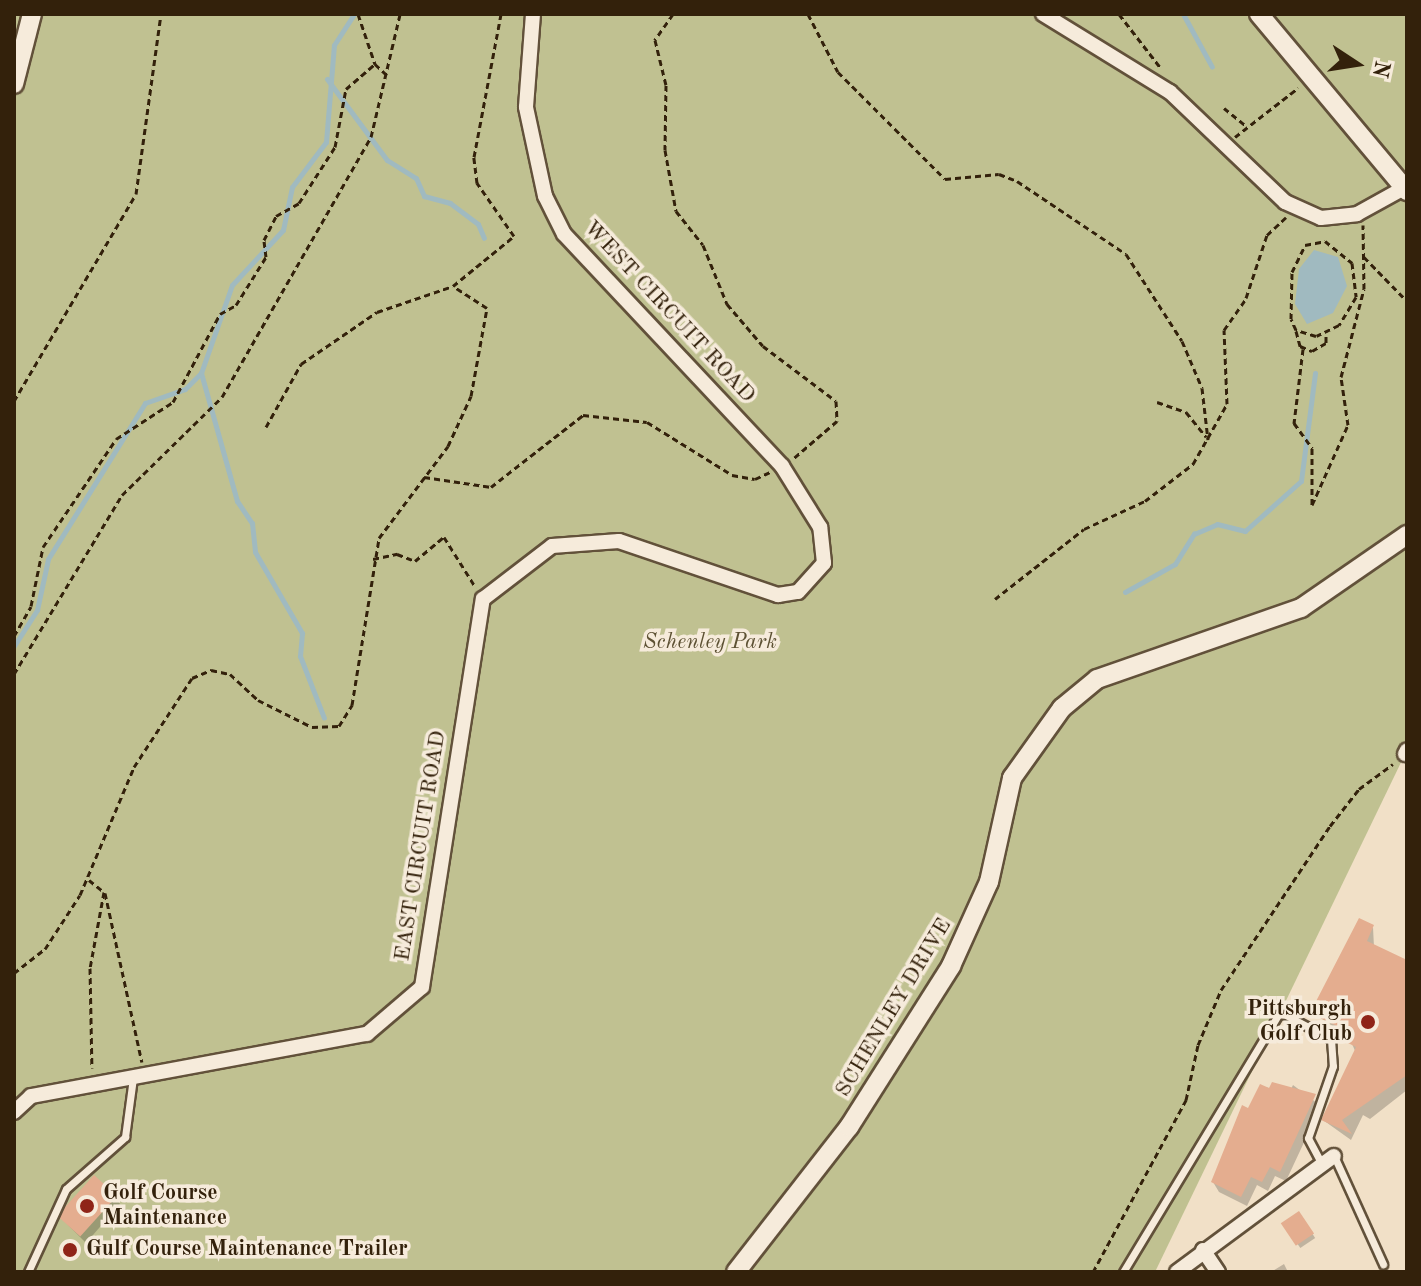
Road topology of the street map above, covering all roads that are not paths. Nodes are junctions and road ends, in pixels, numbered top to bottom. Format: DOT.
graph roads {
  1 [pos="32,14"];
  2 [pos="533,14"];
  3 [pos="1043,14"];
  4 [pos="1259,14"];
  5 [pos="14,84"];
  6 [pos="1406,189"];
  7 [pos="1407,535"];
  8 [pos="483,599"];
  9 [pos="138,1075"];
  10 [pos="14,1112"];
  11 [pos="1328,1160"];
  12 [pos="1203,1250"];
  13 [pos="1383,1264"];
  14 [pos="28,1272"];
  15 [pos="736,1272"];
  16 [pos="1123,1272"];
  17 [pos="1177,1272"];
  18 [pos="1218,1272"];
  1 -- 5 [label="street"];
  2 -- 8 [label="street, WEST CIRCUIT ROAD"];
  3 -- 6 [label="street"];
  4 -- 6 [label="street"];
  7 -- 15 [label="street, SCHENLEY DRIVE"];
  8 -- 9 [label="street, EAST CIRCUIT ROAD"];
  9 -- 10 [label="street, EAST CIRCUIT ROAD"];
  9 -- 14 [label="lane"];
  11 -- 12 [label="street"];
  11 -- 13 [label="lane"];
  11 -- 16 [label="lane"];
  12 -- 17 [label="street"];
  12 -- 18 [label="street"];
}
